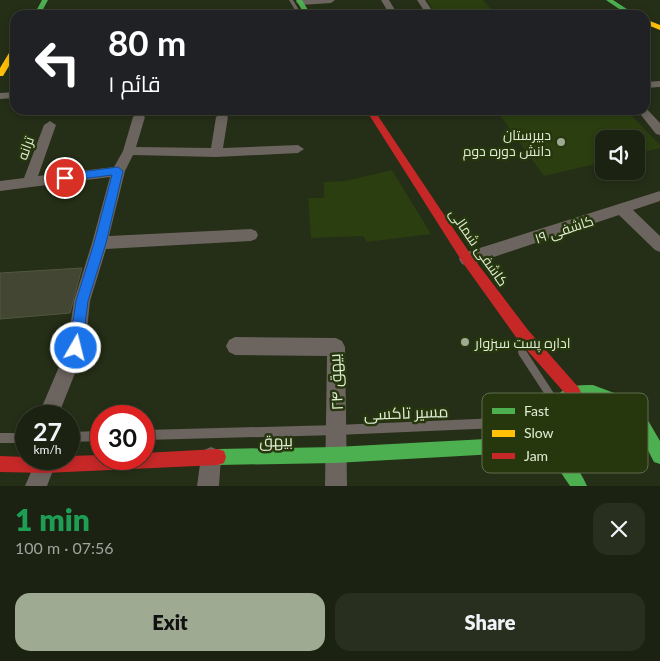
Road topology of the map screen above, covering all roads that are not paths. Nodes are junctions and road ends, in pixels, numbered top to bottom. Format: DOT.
graph roads {
  1 [pos="331,0"];
  2 [pos="609,0"];
  3 [pos="296,1"];
  4 [pos="625,10"];
  5 [pos="10,58"];
  6 [pos="0,74"];
  7 [pos="366,115"];
  8 [pos="373,115"];
  9 [pos="647,115"];
  10 [pos="139,116"];
  11 [pos="222,117"];
  12 [pos="50,125"];
  13 [pos="660,132"];
  14 [pos="298,149"];
  15 [pos="129,151"];
  16 [pos="216,153"];
  17 [pos="118,171"];
  18 [pos="29,182"];
  19 [pos="0,186"];
  20 [pos="660,196"];
  21 [pos="622,209"];
  22 [pos="251,235"];
  23 [pos="100,243"];
  24 [pos="660,246"];
  25 [pos="467,259"];
  26 [pos="503,322"];
  27 [pos="235,346"];
  28 [pos="519,347"];
  29 [pos="550,393"];
  30 [pos="574,393"];
  31 [pos="601,393"];
  32 [pos="53,405"];
  33 [pos="482,424"];
  34 [pos="337,430"];
  35 [pos="648,432"];
  36 [pos="155,435"];
  37 [pos="0,438"];
  38 [pos="15,438"];
  39 [pos="482,447"];
  40 [pos="659,450"];
  41 [pos="335,455"];
  42 [pos="211,457"];
  43 [pos="80,461"];
  44 [pos="15,463"];
  45 [pos="0,464"];
  46 [pos="41,470"];
  47 [pos="567,473"];
  48 [pos="36,486"];
  49 [pos="208,486"];
  50 [pos="336,486"];
  51 [pos="579,486"];
  1 -- 3 [label="street"];
  2 -- 4 [label="main road"];
  5 -- 6 [label="main road"];
  7 -- 26 [label="lane"];
  8 -- 25 [label="main road, کاشفی شمالی"];
  9 -- 13 [label="street"];
  10 -- 15 [label="street"];
  11 -- 16 [label="street"];
  12 -- 18 [label="street, ترانه"];
  14 -- 16 [label="street"];
  15 -- 16 [label="street"];
  15 -- 17 [label="street"];
  17 -- 18 [label="street"];
  17 -- 23 [label="street"];
  18 -- 19 [label="street"];
  20 -- 21 [label="street, کاشفی ۱۹"];
  21 -- 24 [label="street"];
  21 -- 25 [label="street, کاشفی ۱۹"];
  22 -- 23 [label="street"];
  23 -- 32 [label="street"];
  25 -- 30 [label="main road, کاشفی شمالی"];
  27 -- 34 [label="street, بیهق ۲۴"];
  28 -- 29 [label="lane"];
  30 -- 31 [label="main road"];
  33 -- 34 [label="lane, مسیر تاکسی"];
  34 -- 36 [label="lane, مسیر تاکسی"];
  34 -- 41 [label="street, بیهق ۲۴"];
  35 -- 40 [label="main road"];
  37 -- 38 [label="lane"];
  39 -- 41 [label="main road, بیهق"];
  41 -- 42 [label="main road, بیهق"];
  41 -- 50 [label="street, بیهق ۲۴"];
  42 -- 43 [label="main road, بیهق"];
  42 -- 49 [label="street"];
  44 -- 45 [label="main road, بیهق"];
  46 -- 48 [label="street"];
  47 -- 51 [label="main road"];
}
